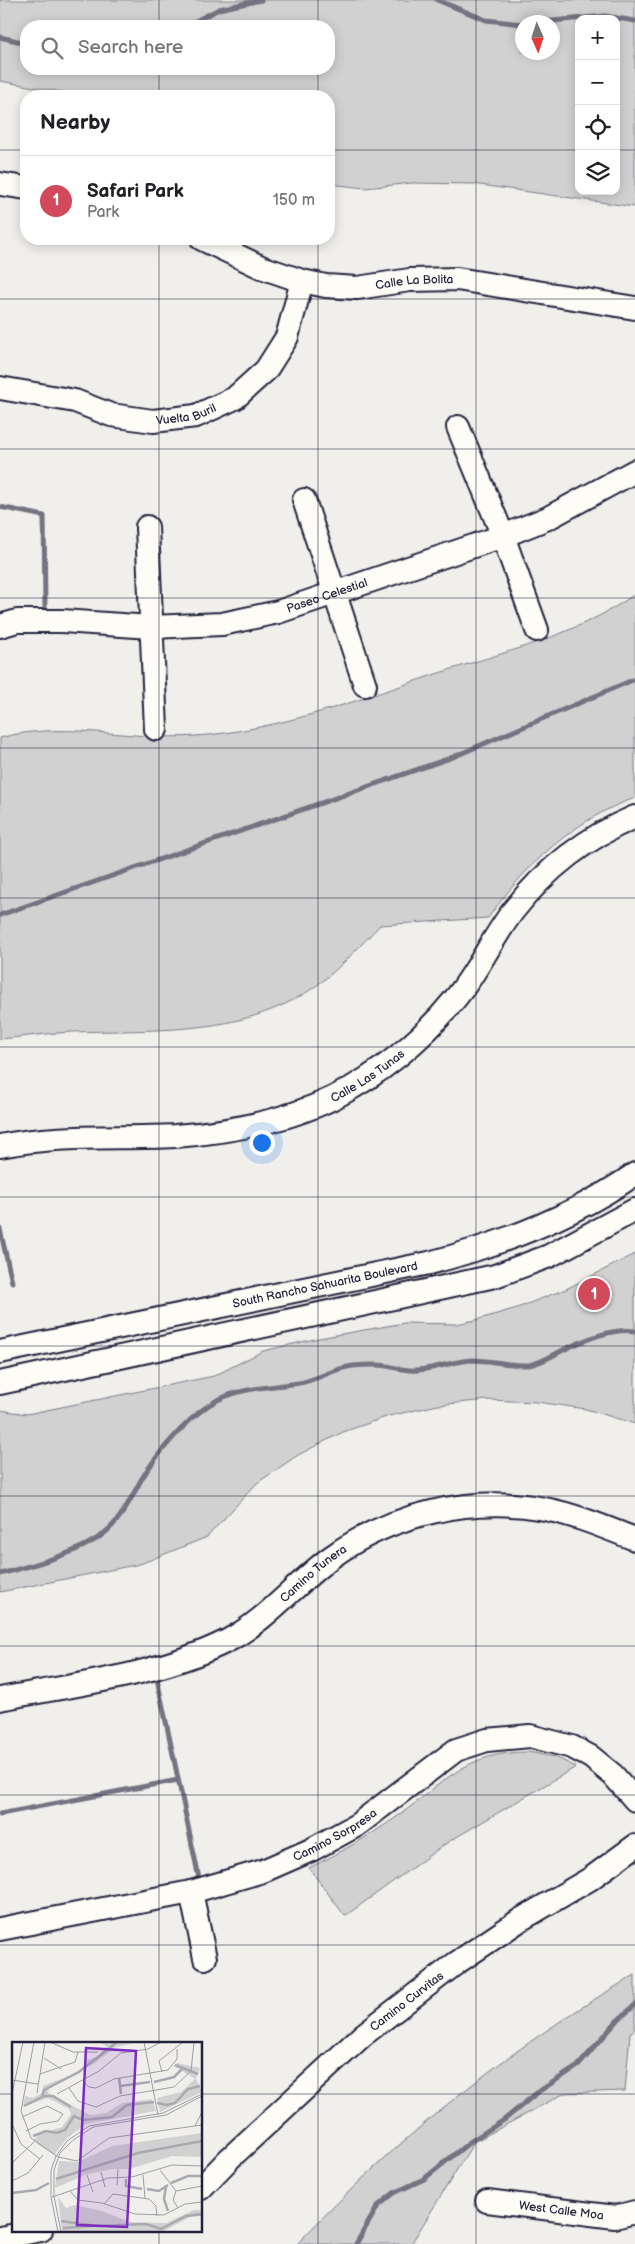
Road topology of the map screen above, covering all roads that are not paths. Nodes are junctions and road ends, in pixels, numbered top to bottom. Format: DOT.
graph roads {
  1 [pos="0,184"];
  2 [pos="20,187"];
  3 [pos="215,245"];
  4 [pos="302,281"];
  5 [pos="635,308"];
  6 [pos="0,388"];
  7 [pos="458,427"];
  8 [pos="635,471"];
  9 [pos="304,500"];
  10 [pos="147,527"];
  11 [pos="503,536"];
  12 [pos="334,593"];
  13 [pos="0,626"];
  14 [pos="151,627"];
  15 [pos="537,630"];
  16 [pos="365,685"];
  17 [pos="156,729"];
  18 [pos="635,817"];
  19 [pos="0,1146"];
  20 [pos="635,1174"];
  21 [pos="635,1210"];
  22 [pos="0,1352"];
  23 [pos="0,1383"];
  24 [pos="635,1539"];
  25 [pos="0,1699"];
  26 [pos="635,1800"];
  27 [pos="635,1846"];
  28 [pos="191,1892"];
  29 [pos="0,1929"];
  30 [pos="205,1958"];
  31 [pos="202,2187"];
  32 [pos="487,2201"];
  33 [pos="635,2212"];
  34 [pos="31,2232"];
  35 [pos="0,2238"];
  1 -- 2 [label="street"];
  3 -- 4 [label="street, Calle La Bolita"];
  4 -- 5 [label="street, Calle La Bolita"];
  4 -- 6 [label="street, Vuelta Buril"];
  7 -- 11 [label="street"];
  8 -- 11 [label="street, Paseo Celestial"];
  9 -- 12 [label="street"];
  10 -- 14 [label="street"];
  11 -- 12 [label="street, Paseo Celestial"];
  11 -- 15 [label="street"];
  12 -- 14 [label="street, Paseo Celestial"];
  12 -- 16 [label="street"];
  13 -- 14 [label="street, Paseo Celestial"];
  14 -- 17 [label="street"];
  18 -- 19 [label="street, Calle Las Tunas"];
  20 -- 22 [label="street, South Rancho Sahuarita Boulevard"];
  21 -- 23 [label="street"];
  24 -- 25 [label="street, Camino Tunera"];
  26 -- 28 [label="street, Camino Sorpresa"];
  27 -- 31 [label="street, Camino Curvitas"];
  28 -- 29 [label="street, Camino Sorpresa"];
  28 -- 30 [label="street"];
  32 -- 33 [label="street, West Calle Moa"];
  34 -- 35 [label="street"];
}
